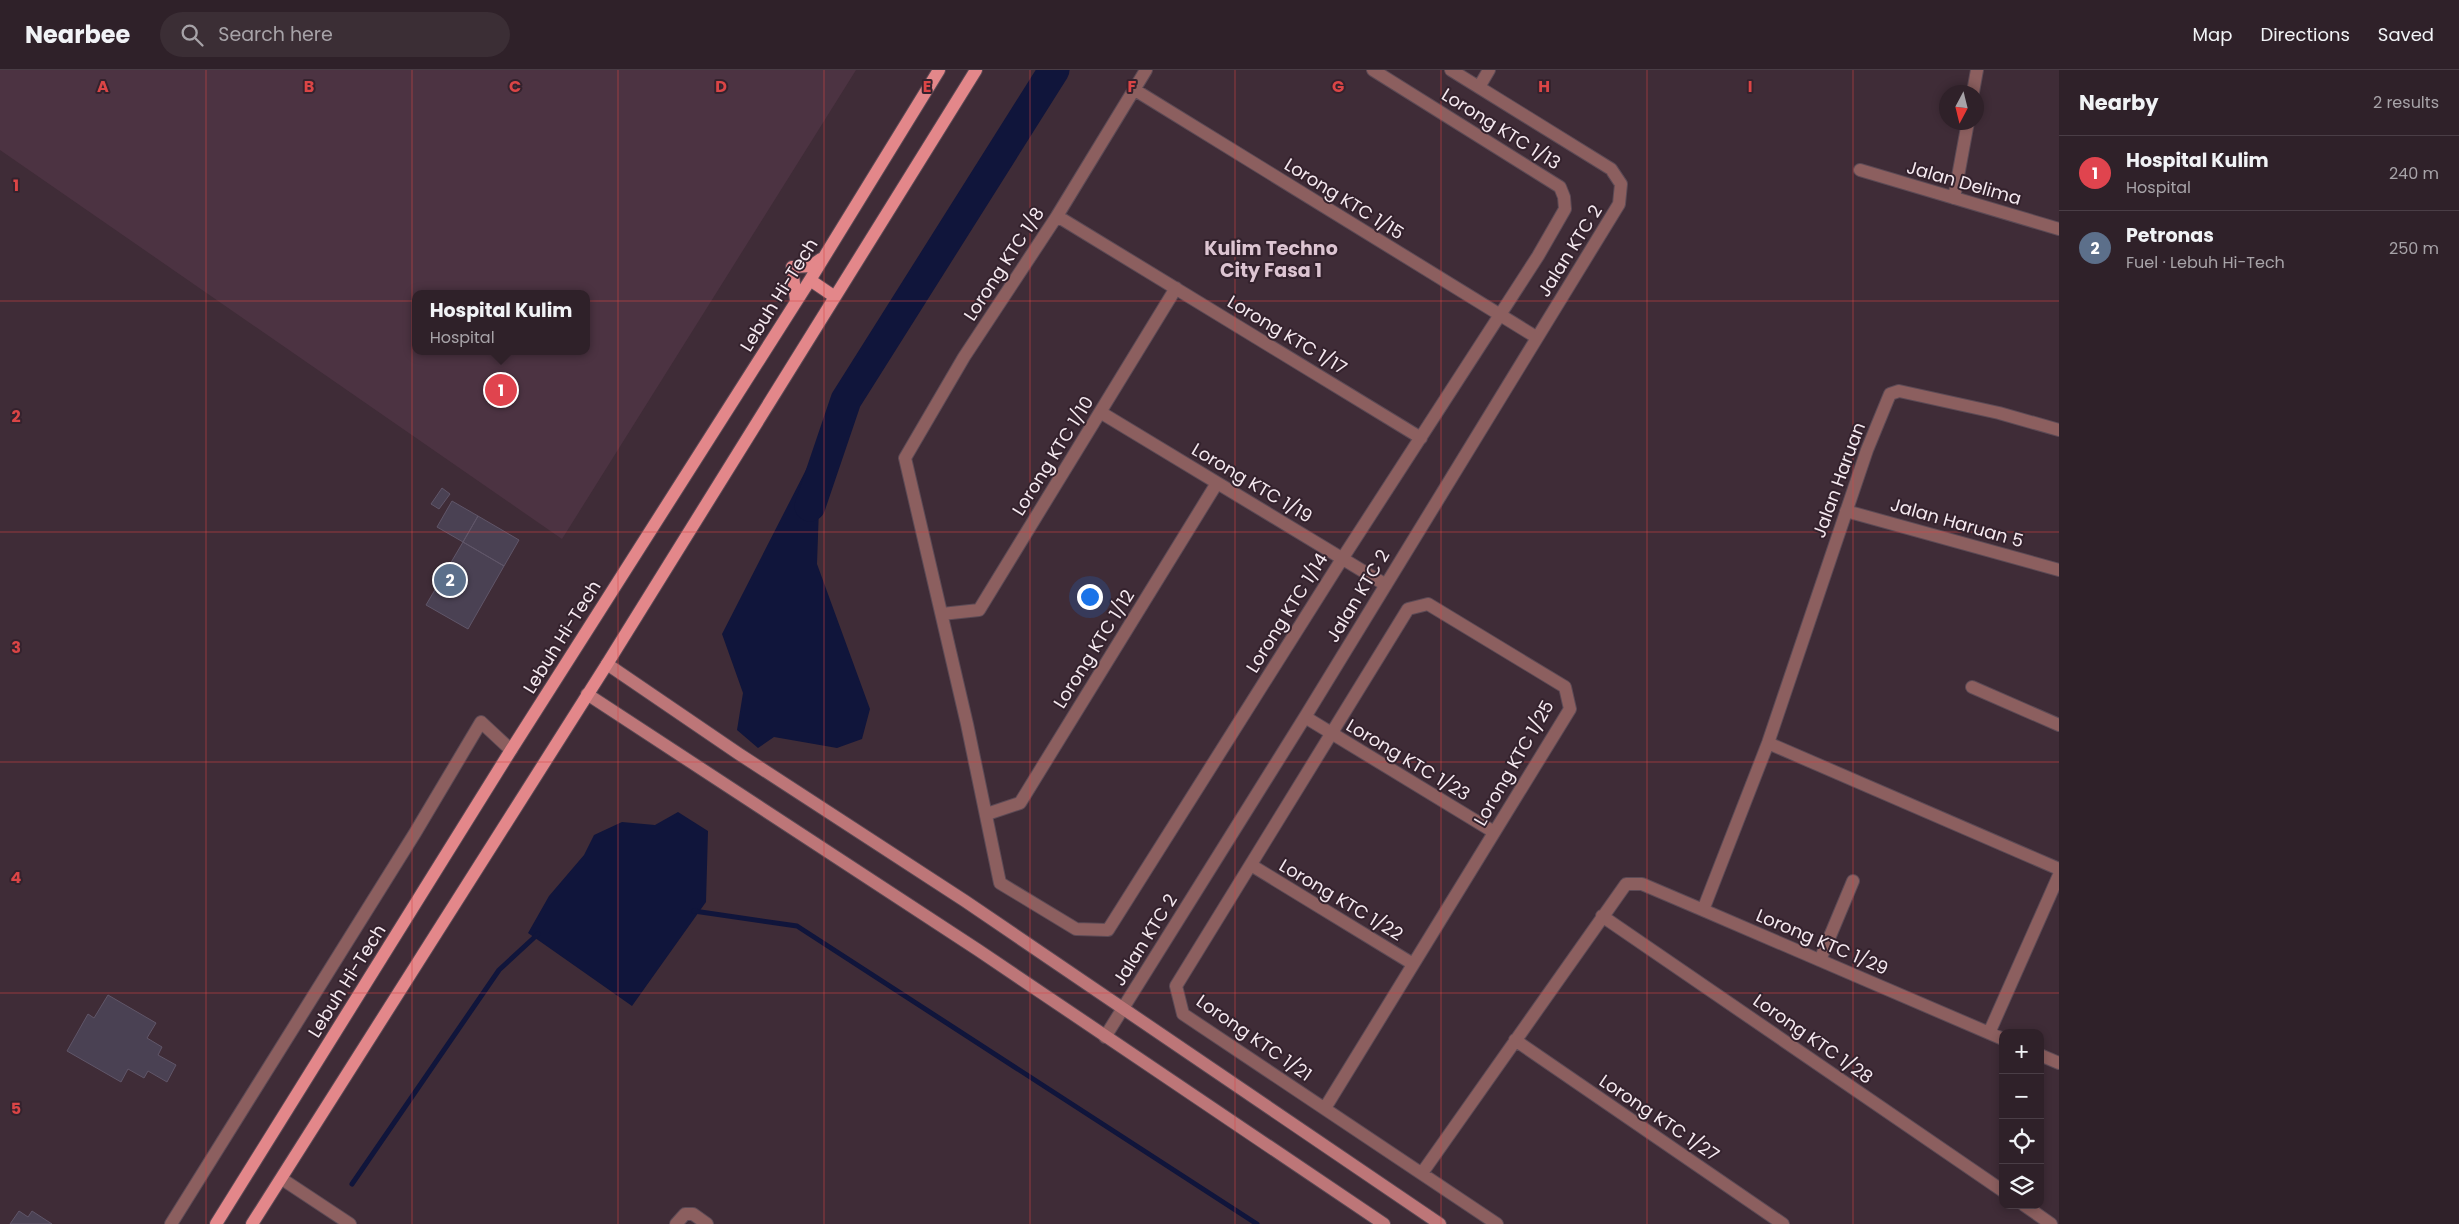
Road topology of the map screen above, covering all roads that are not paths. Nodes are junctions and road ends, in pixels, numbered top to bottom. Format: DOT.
graph roads {
  1 [pos="939,70"];
  2 [pos="976,70"];
  3 [pos="1146,70"];
  4 [pos="1373,70"];
  5 [pos="1451,70"];
  6 [pos="1489,70"];
  7 [pos="1977,70"];
  8 [pos="1974,85"];
  9 [pos="1479,87"];
  10 [pos="1135,90"];
  11 [pos="1967,130"];
  12 [pos="1860,170"];
  13 [pos="1954,198"];
  14 [pos="1057,216"];
  15 [pos="2059,229"];
  16 [pos="825,255"];
  17 [pos="810,280"];
  18 [pos="1176,288"];
  19 [pos="835,297"];
  20 [pos="796,301"];
  21 [pos="1499,316"];
  22 [pos="1536,338"];
  23 [pos="1100,412"];
  24 [pos="2059,430"];
  25 [pos="1421,438"];
  26 [pos="1217,482"];
  27 [pos="1846,511"];
  28 [pos="1342,559"];
  29 [pos="2059,570"];
  30 [pos="1386,585"];
  31 [pos="942,614"];
  32 [pos="607,664"];
  33 [pos="1972,687"];
  34 [pos="587,694"];
  35 [pos="1305,716"];
  36 [pos="2059,725"];
  37 [pos="1331,734"];
  38 [pos="1768,743"];
  39 [pos="511,750"];
  40 [pos="987,814"];
  41 [pos="1494,832"];
  42 [pos="1250,865"];
  43 [pos="2059,869"];
  44 [pos="2059,875"];
  45 [pos="1853,881"];
  46 [pos="1704,910"];
  47 [pos="1602,916"];
  48 [pos="1820,960"];
  49 [pos="1413,964"];
  50 [pos="1122,1009"];
  51 [pos="1989,1033"];
  52 [pos="1104,1037"];
  53 [pos="1999,1037"];
  54 [pos="1515,1040"];
  55 [pos="2044,1057"];
  56 [pos="2059,1063"];
  57 [pos="1325,1108"];
  58 [pos="1422,1173"];
  59 [pos="282,1179"];
  60 [pos="1999,1188"];
  61 [pos="2030,1209"];
  62 [pos="171,1224"];
  63 [pos="216,1224"];
  64 [pos="252,1224"];
  65 [pos="350,1224"];
  66 [pos="676,1224"];
  67 [pos="707,1224"];
  68 [pos="1384,1224"];
  69 [pos="1440,1224"];
  70 [pos="1497,1224"];
  71 [pos="1783,1224"];
  72 [pos="2051,1224"];
  1 -- 16 [label="main road, Lebuh Hi-Tech"];
  2 -- 19 [label="main road"];
  3 -- 10 [label="street"];
  4 -- 21 [label="street, Lorong KTC 1/13"];
  5 -- 9 [label="street"];
  6 -- 9 [label="street"];
  7 -- 8 [label="street"];
  9 -- 22 [label="street, Jalan KTC 2"];
  10 -- 14 [label="street, Lorong KTC 1/8"];
  10 -- 21 [label="street, Lorong KTC 1/15"];
  11 -- 13 [label="street"];
  12 -- 13 [label="street, Jalan Delima"];
  13 -- 15 [label="street, Jalan Delima"];
  14 -- 18 [label="street, Lorong KTC 1/17"];
  14 -- 31 [label="street, Lorong KTC 1/8"];
  16 -- 17 [label="main road, Lebuh Hi-Tech"];
  16 -- 20 [label="main road"];
  17 -- 19 [label="main road"];
  17 -- 20 [label="main road, Lebuh Hi-Tech"];
  18 -- 23 [label="street, Lorong KTC 1/10"];
  18 -- 25 [label="street, Lorong KTC 1/17"];
  19 -- 32 [label="main road"];
  20 -- 39 [label="main road, Lebuh Hi-Tech"];
  21 -- 22 [label="street, Lorong KTC 1/15"];
  21 -- 25 [label="street, Lorong KTC 1/14"];
  22 -- 30 [label="street, Jalan KTC 2"];
  23 -- 26 [label="street, Lorong KTC 1/19"];
  23 -- 31 [label="street, Lorong KTC 1/10"];
  24 -- 27 [label="street, Jalan Haruan"];
  25 -- 28 [label="street, Lorong KTC 1/14"];
  26 -- 28 [label="street, Lorong KTC 1/19"];
  26 -- 40 [label="street, Lorong KTC 1/12"];
  27 -- 29 [label="street, Jalan Haruan 5"];
  27 -- 38 [label="street, Jalan Haruan"];
  28 -- 30 [label="street, Lorong KTC 1/19"];
  28 -- 40 [label="street, Lorong KTC 1/14"];
  30 -- 35 [label="street, Jalan KTC 2"];
  31 -- 40 [label="street"];
  32 -- 34 [label="main road"];
  32 -- 50 [label="street"];
  33 -- 36 [label="street"];
  34 -- 52 [label="street"];
  34 -- 59 [label="main road"];
  35 -- 37 [label="street, Lorong KTC 1/23"];
  35 -- 50 [label="street, Jalan KTC 2"];
  37 -- 41 [label="street, Lorong KTC 1/23"];
  37 -- 41 [label="street, Lorong KTC 1/25"];
  37 -- 42 [label="street, Lorong KTC 1/21"];
  38 -- 43 [label="street"];
  38 -- 46 [label="street, Jalan Haruan"];
  39 -- 62 [label="street"];
  39 -- 63 [label="main road, Lebuh Hi-Tech"];
  41 -- 49 [label="street, Lorong KTC 1/25"];
  42 -- 49 [label="street, Lorong KTC 1/22"];
  42 -- 57 [label="street, Lorong KTC 1/21"];
  44 -- 51 [label="street"];
  45 -- 48 [label="street"];
  46 -- 47 [label="street, Lorong KTC 1/29"];
  46 -- 48 [label="street, Lorong KTC 1/29"];
  47 -- 54 [label="street"];
  47 -- 60 [label="street, Lorong KTC 1/28"];
  48 -- 51 [label="street, Lorong KTC 1/29"];
  49 -- 57 [label="street, Lorong KTC 1/25"];
  50 -- 52 [label="street, Jalan KTC 2"];
  50 -- 69 [label="street"];
  51 -- 53 [label="street, Lorong KTC 1/29"];
  52 -- 68 [label="street"];
  54 -- 58 [label="street"];
  54 -- 71 [label="street, Lorong KTC 1/27"];
  55 -- 56 [label="street"];
  57 -- 58 [label="street, Lorong KTC 1/21"];
  58 -- 70 [label="street, Lorong KTC 1/21"];
  59 -- 64 [label="main road"];
  59 -- 65 [label="street"];
  61 -- 72 [label="street"];
  66 -- 67 [label="street"];
}
